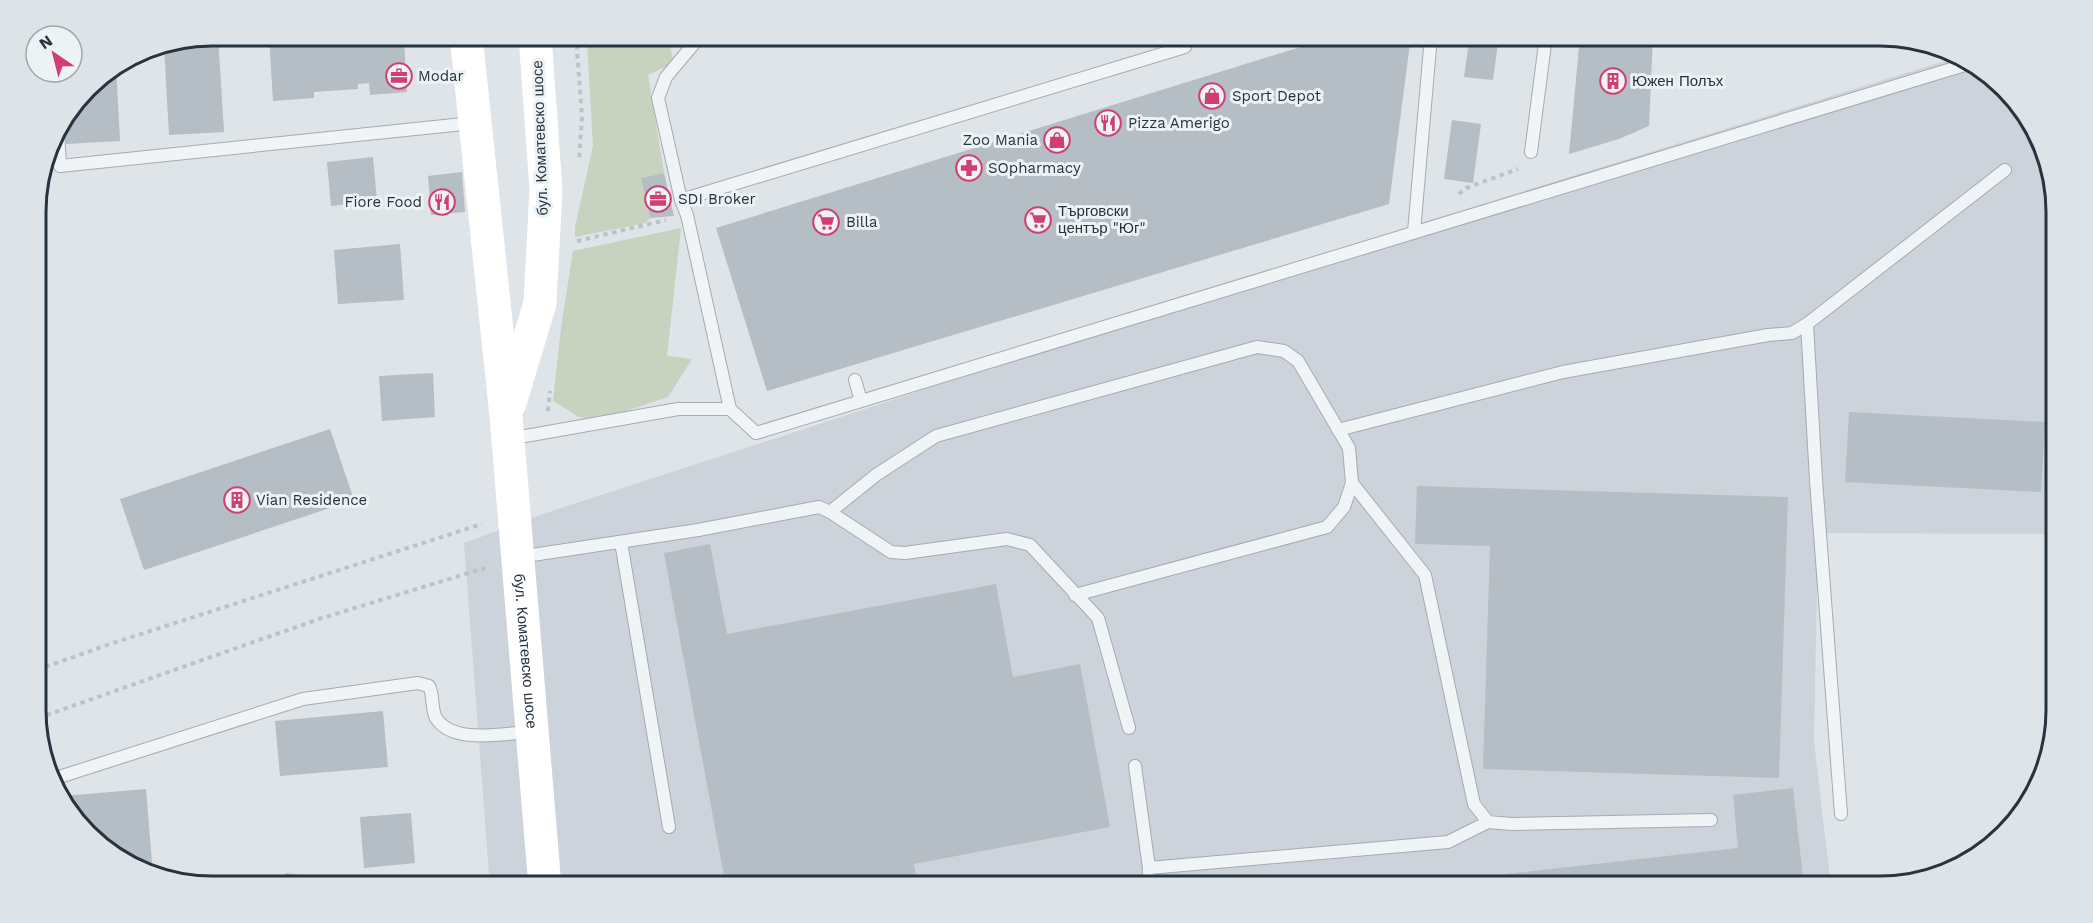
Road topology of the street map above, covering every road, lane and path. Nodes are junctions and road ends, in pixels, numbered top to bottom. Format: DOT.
graph roads {
  1 [pos="1430,46"];
  2 [pos="1545,46"];
  3 [pos="467,47"];
  4 [pos="537,47"];
  5 [pos="577,47"];
  6 [pos="691,47"];
  7 [pos="1185,47"];
  8 [pos="1959,67"];
  9 [pos="474,122"];
  10 [pos="59,149"];
  11 [pos="1531,152"];
  12 [pos="2005,170"];
  13 [pos="578,172"];
  14 [pos="681,200"];
  15 [pos="687,215"];
  16 [pos="1414,232"];
  17 [pos="572,242"];
  18 [pos="1808,324"];
  19 [pos="855,380"];
  20 [pos="550,388"];
  21 [pos="861,401"];
  22 [pos="730,409"];
  23 [pos="507,427"];
  24 [pos="1338,430"];
  25 [pos="547,432"];
  26 [pos="1352,483"];
  27 [pos="830,512"];
  28 [pos="514,513"];
  29 [pos="621,542"];
  30 [pos="518,557"];
  31 [pos="1075,595"];
  32 [pos="46,667"];
  33 [pos="46,715"];
  34 [pos="1129,728"];
  35 [pos="532,731"];
  36 [pos="1135,766"];
  37 [pos="60,776"];
  38 [pos="1841,814"];
  39 [pos="1711,820"];
  40 [pos="1488,822"];
  41 [pos="669,827"];
  42 [pos="1149,868"];
  43 [pos="544,876"];
  44 [pos="1149,876"];
  1 -- 16 [label="lane"];
  2 -- 11 [label="lane"];
  3 -- 9 [label="main road, бул. Коматевско шосе"];
  4 -- 23 [label="main road, бул. Коматевско шосе"];
  5 -- 13 [label="path"];
  6 -- 14 [label="lane"];
  7 -- 14 [label="lane"];
  8 -- 16 [label="lane"];
  9 -- 10 [label="lane"];
  9 -- 23 [label="main road, бул. Коматевско шосе"];
  12 -- 18 [label="lane"];
  14 -- 15 [label="lane"];
  15 -- 17 [label="path"];
  15 -- 22 [label="lane"];
  16 -- 21 [label="lane"];
  18 -- 24 [label="lane"];
  18 -- 38 [label="lane"];
  19 -- 21 [label="lane"];
  20 -- 25 [label="path"];
  21 -- 22 [label="lane"];
  22 -- 25 [label="lane"];
  23 -- 25 [label="lane"];
  23 -- 28 [label="main road, бул. Коматевско шосе"];
  24 -- 26 [label="lane"];
  24 -- 27 [label="lane"];
  26 -- 31 [label="lane"];
  26 -- 40 [label="lane"];
  27 -- 29 [label="lane"];
  27 -- 31 [label="lane"];
  28 -- 30 [label="main road, бул. Коматевско шосе"];
  28 -- 32 [label="path"];
  29 -- 30 [label="lane"];
  29 -- 41 [label="lane"];
  30 -- 33 [label="path"];
  30 -- 35 [label="main road, бул. Коматевско шосе"];
  31 -- 34 [label="lane"];
  35 -- 37 [label="lane"];
  35 -- 43 [label="main road, бул. Коматевско шосе"];
  36 -- 42 [label="lane"];
  39 -- 40 [label="lane"];
  40 -- 42 [label="lane"];
  42 -- 44 [label="lane"];
}
